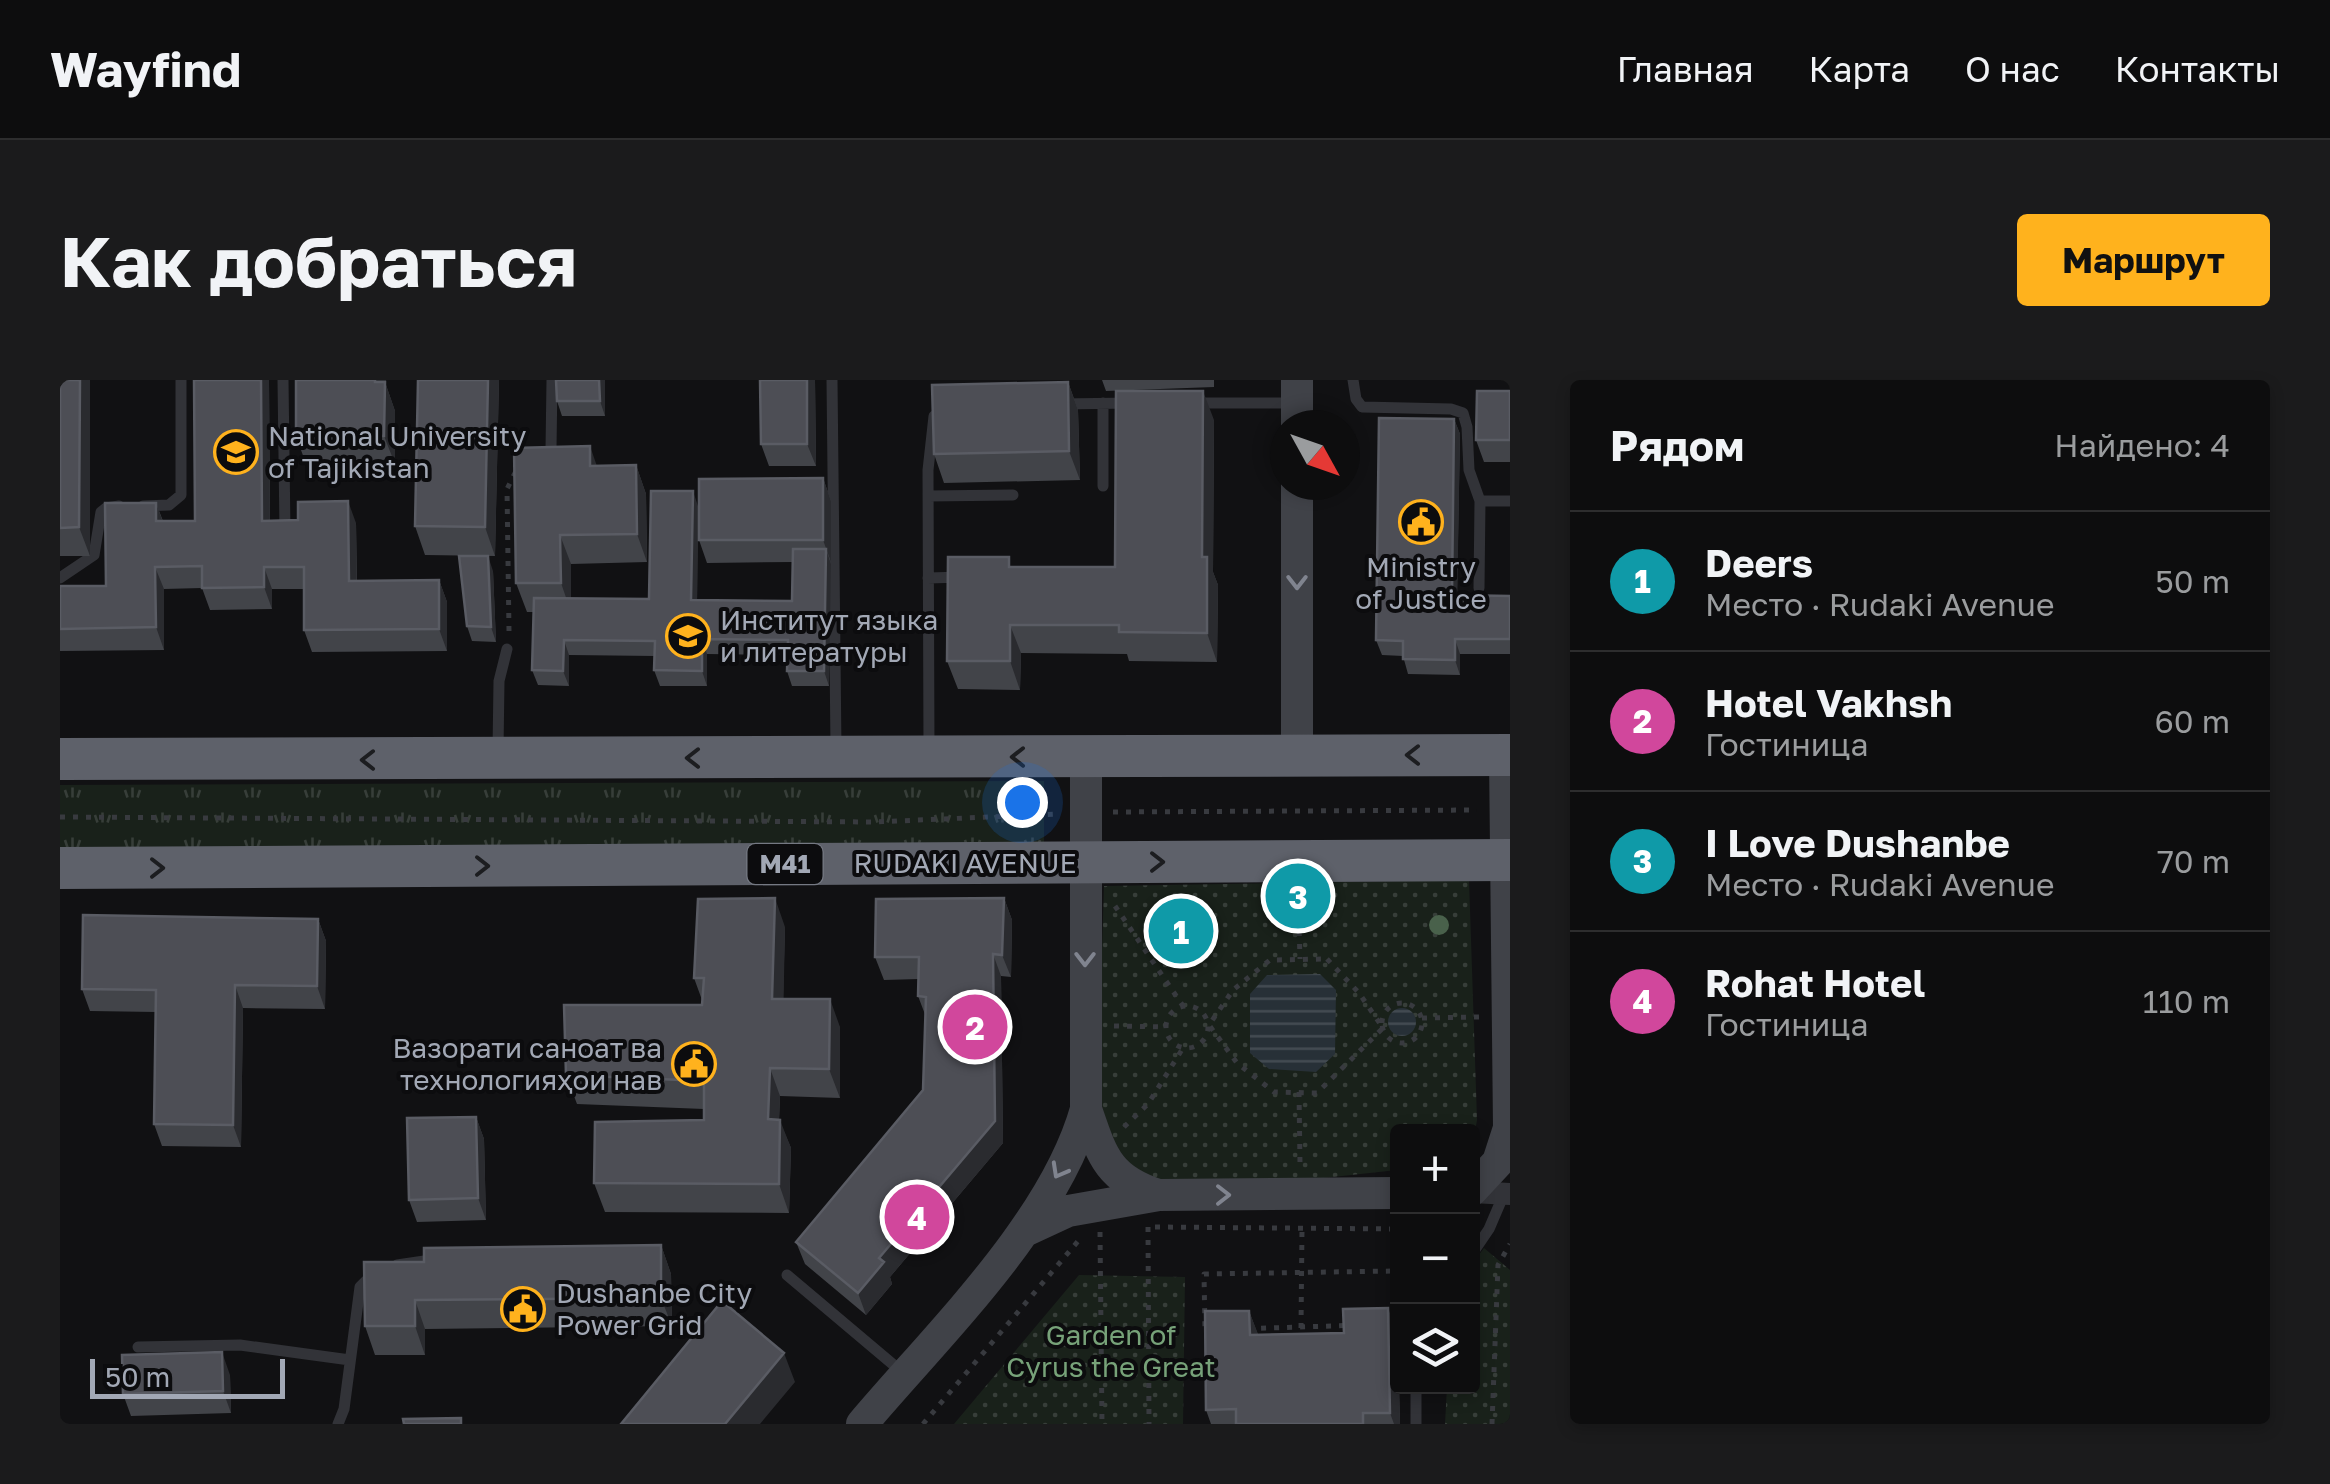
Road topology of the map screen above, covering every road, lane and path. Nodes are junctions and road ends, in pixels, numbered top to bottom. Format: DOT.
graph roads {
  1 [pos="181,380"];
  2 [pos="283,380"];
  3 [pos="552,380"];
  4 [pos="832,380"];
  5 [pos="1353,380"];
  6 [pos="1297,402"];
  7 [pos="1142,403"];
  8 [pos="1180,403"];
  9 [pos="934,404"];
  10 [pos="1047,404"];
  11 [pos="1103,404"];
  12 [pos="516,471"];
  13 [pos="1103,486"];
  14 [pos="1013,494"];
  15 [pos="928,496"];
  16 [pos="1297,500"];
  17 [pos="1480,501"];
  18 [pos="1510,501"];
  19 [pos="285,532"];
  20 [pos="968,577"];
  21 [pos="60,578"];
  22 [pos="928,578"];
  23 [pos="1478,588"];
  24 [pos="507,649"];
  25 [pos="1298,755"];
  26 [pos="1508,755"];
  27 [pos="1086,756"];
  28 [pos="836,757"];
  29 [pos="929,757"];
  30 [pos="60,760"];
  31 [pos="498,760"];
  32 [pos="1506,810"];
  33 [pos="1086,812"];
  34 [pos="60,817"];
  35 [pos="1508,860"];
  36 [pos="1297,861"];
  37 [pos="1085,862"];
  38 [pos="60,868"];
  39 [pos="1300,959"];
  40 [pos="1184,1006"];
  41 [pos="1508,1016"];
  42 [pos="1422,1018"];
  43 [pos="1208,1025"];
  44 [pos="1085,1026"];
  45 [pos="1166,1027"];
  46 [pos="1382,1028"];
  47 [pos="1182,1048"];
  48 [pos="1299,1092"];
  49 [pos="1086,1109"];
  50 [pos="1510,1130"];
  51 [pos="1100,1150"];
  52 [pos="1490,1192"];
  53 [pos="1390,1193"];
  54 [pos="1301,1194"];
  55 [pos="1159,1195"];
  56 [pos="1132,1228"];
  57 [pos="1148,1228"];
  58 [pos="1027,1230"];
  59 [pos="1302,1230"];
  60 [pos="1390,1230"];
  61 [pos="1480,1242"];
  62 [pos="1510,1244"];
  63 [pos="453,1259"];
  64 [pos="1300,1272"];
  65 [pos="787,1275"];
  66 [pos="1301,1328"];
  67 [pos="138,1346"];
  68 [pos="350,1360"];
  69 [pos="904,1374"];
  70 [pos="1416,1394"];
  71 [pos="338,1424"];
  72 [pos="862,1424"];
  73 [pos="923,1424"];
  74 [pos="1102,1424"];
  75 [pos="1149,1424"];
  76 [pos="1416,1424"];
  77 [pos="1492,1424"];
  1 -- 21 [label="lane"];
  2 -- 19 [label="lane"];
  3 -- 12 [label="lane"];
  4 -- 28 [label="lane"];
  5 -- 17 [label="lane"];
  6 -- 8 [label="lane"];
  7 -- 11 [label="lane"];
  9 -- 15 [label="lane"];
  10 -- 11 [label="lane"];
  11 -- 13 [label="lane"];
  12 -- 24 [label="path"];
  14 -- 15 [label="lane"];
  15 -- 22 [label="lane"];
  16 -- 25 [label="street, one-way"];
  17 -- 18 [label="lane"];
  17 -- 23 [label="lane"];
  20 -- 22 [label="lane"];
  22 -- 29 [label="lane"];
  24 -- 31 [label="lane"];
  26 -- 25 [label="highway, one-way"];
  25 -- 27 [label="highway"];
  26 -- 32 [label="street"];
  27 -- 29 [label="highway, one-way"];
  27 -- 33 [label="street"];
  28 -- 29 [label="highway"];
  28 -- 31 [label="highway, one-way"];
  31 -- 30 [label="highway, one-way"];
  32 -- 33 [label="path"];
  32 -- 35 [label="street"];
  33 -- 34 [label="path"];
  33 -- 37 [label="street"];
  35 -- 36 [label="highway, RUDAKI AVENUE / M41"];
  35 -- 41 [label="street"];
  37 -- 36 [label="highway, RUDAKI AVENUE / M41, one-way"];
  36 -- 39 [label="path"];
  38 -- 37 [label="highway, RUDAKI AVENUE / M41, one-way"];
  37 -- 40 [label="path"];
  37 -- 44 [label="street, one-way"];
  39 -- 43 [label="path"];
  39 -- 46 [label="path"];
  40 -- 43 [label="path"];
  40 -- 45 [label="path"];
  41 -- 42 [label="path"];
  41 -- 50 [label="street"];
  42 -- 46 [label="path"];
  42 -- 46 [label="path"];
  43 -- 47 [label="path"];
  43 -- 48 [label="path"];
  44 -- 45 [label="path"];
  44 -- 49 [label="street"];
  45 -- 47 [label="path"];
  46 -- 48 [label="path"];
  47 -- 51 [label="path"];
  48 -- 54 [label="path"];
  49 -- 51 [label="street"];
  49 -- 58 [label="street, one-way"];
  50 -- 52 [label="street"];
  51 -- 55 [label="street"];
  52 -- 61 [label="lane"];
  53 -- 54 [label="street"];
  55 -- 54 [label="street, one-way"];
  54 -- 59 [label="path"];
  55 -- 58 [label="street"];
  56 -- 57 [label="path"];
  57 -- 59 [label="path"];
  57 -- 75 [label="path"];
  58 -- 69 [label="street"];
  59 -- 60 [label="path"];
  59 -- 64 [label="path"];
  62 -- 77 [label="path"];
  63 -- 68 [label="lane"];
  64 -- 66 [label="path"];
  64 -- 66 [label="path"];
  64 -- 66 [label="path"];
  65 -- 69 [label="lane"];
  67 -- 68 [label="lane"];
  68 -- 71 [label="lane"];
  69 -- 72 [label="street"];
  70 -- 76 [label="lane"];
  73 -- 74 [label="path"];
}
